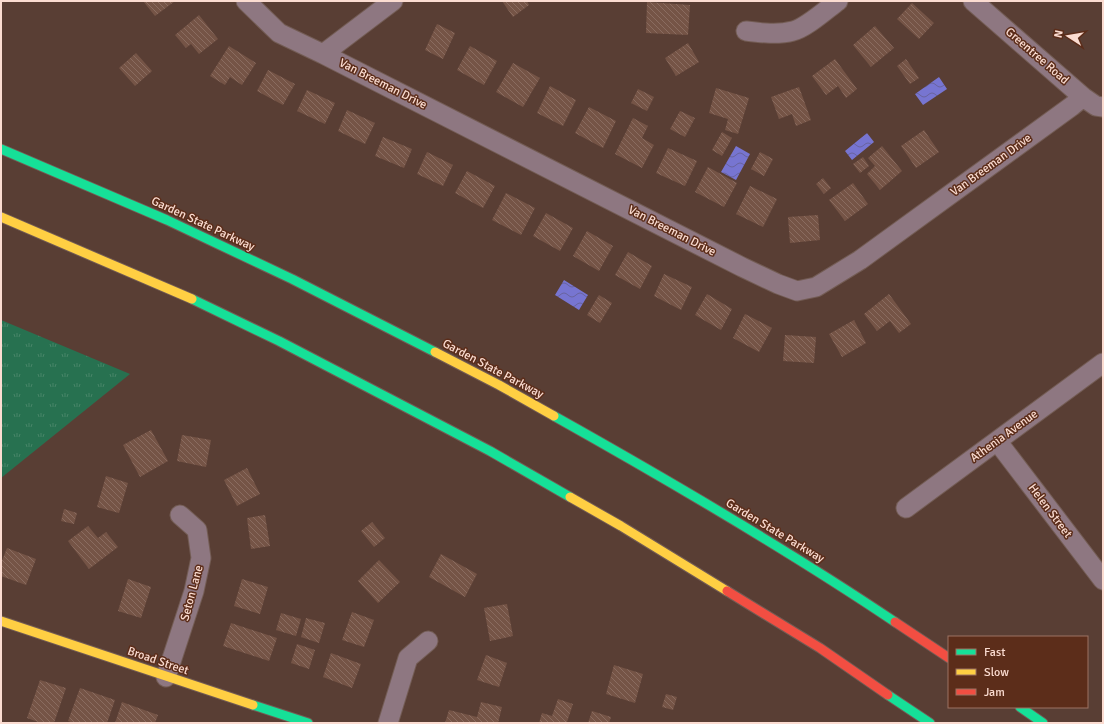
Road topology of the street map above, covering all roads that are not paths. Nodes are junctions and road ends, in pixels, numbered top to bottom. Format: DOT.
graph roads {
  1 [pos="246,1"];
  2 [pos="393,1"];
  3 [pos="838,1"];
  4 [pos="973,1"];
  5 [pos="746,31"];
  6 [pos="323,54"];
  7 [pos="1083,97"];
  8 [pos="1103,107"];
  9 [pos="1,149"];
  10 [pos="1,217"];
  11 [pos="1103,363"];
  12 [pos="997,441"];
  13 [pos="906,508"];
  14 [pos="180,514"];
  15 [pos="1103,580"];
  16 [pos="1,621"];
  17 [pos="428,641"];
  18 [pos="948,657"];
  19 [pos="166,677"];
  20 [pos="1021,708"];
  21 [pos="308,723"];
  22 [pos="388,723"];
  23 [pos="930,723"];
  24 [pos="1042,723"];
  1 -- 6 [label="street, Van Breeman Drive"];
  2 -- 6 [label="street"];
  3 -- 5 [label="street"];
  4 -- 7 [label="street, Greentree Road"];
  6 -- 7 [label="street, Van Breeman Drive"];
  7 -- 8 [label="street, Greentree Road"];
  9 -- 18 [label="main road, Garden State Parkway"];
  10 -- 23 [label="main road"];
  11 -- 12 [label="street, Athenia Avenue"];
  12 -- 13 [label="street, Athenia Avenue"];
  12 -- 15 [label="street, Helen Street"];
  14 -- 19 [label="street, Seton Lane"];
  16 -- 19 [label="main road, Broad Street"];
  17 -- 22 [label="street"];
  19 -- 21 [label="main road, Broad Street"];
  20 -- 24 [label="main road"];
}
